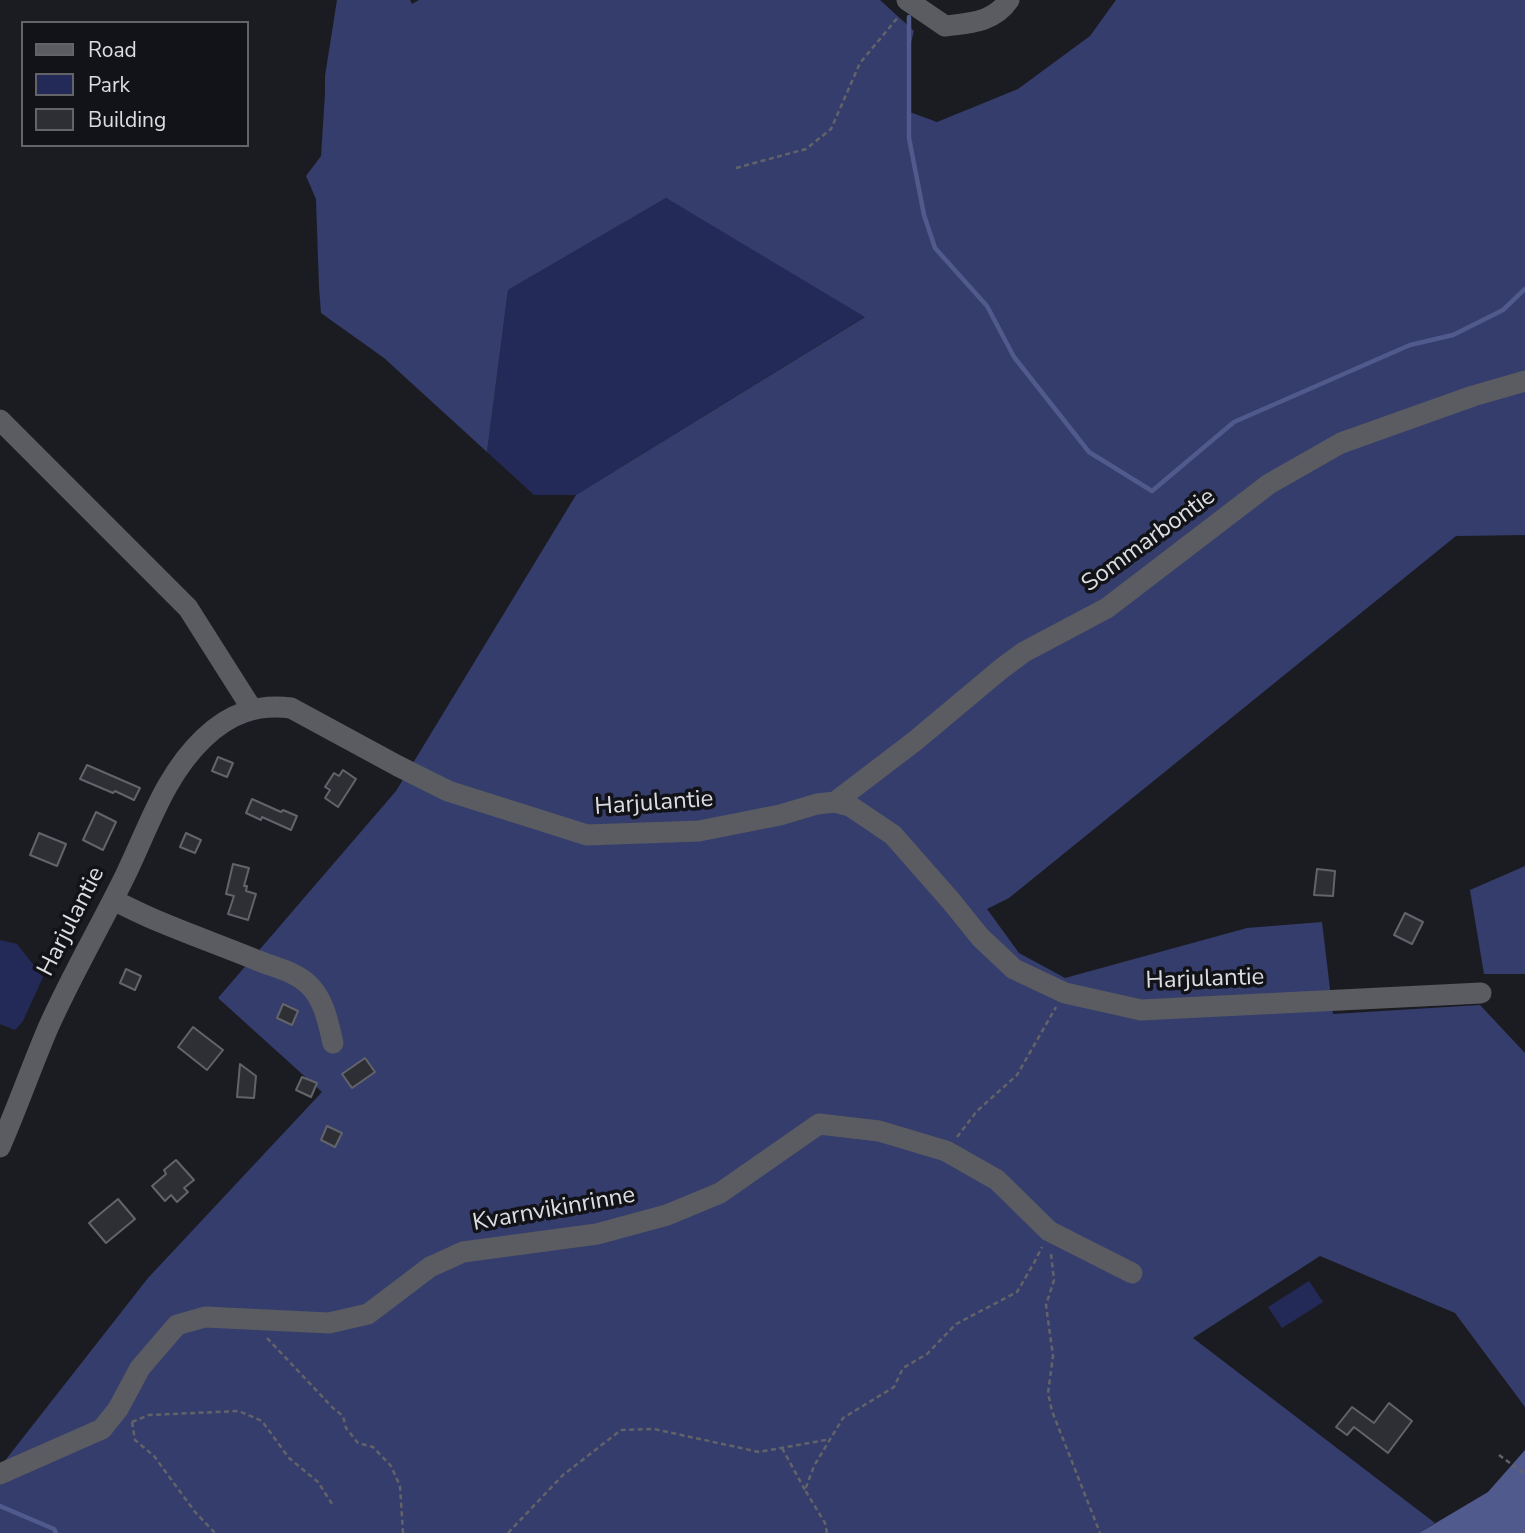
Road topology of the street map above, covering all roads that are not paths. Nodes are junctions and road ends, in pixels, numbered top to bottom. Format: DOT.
graph roads {
  1 [pos="1009,0"];
  2 [pos="908,1"];
  3 [pos="1525,381"];
  4 [pos="0,420"];
  5 [pos="252,709"];
  6 [pos="835,802"];
  7 [pos="113,900"];
  8 [pos="1481,993"];
  9 [pos="333,1043"];
  10 [pos="0,1147"];
  11 [pos="1132,1273"];
  12 [pos="0,1474"];
  1 -- 2 [label="street"];
  3 -- 6 [label="street, Sommarbontie"];
  4 -- 5 [label="street"];
  5 -- 6 [label="street, Harjulantie"];
  5 -- 7 [label="street, Harjulantie"];
  6 -- 8 [label="street, Harjulantie"];
  7 -- 9 [label="street"];
  7 -- 10 [label="street, Harjulantie"];
  11 -- 12 [label="street, Kvarnvikinrinne"];
}
